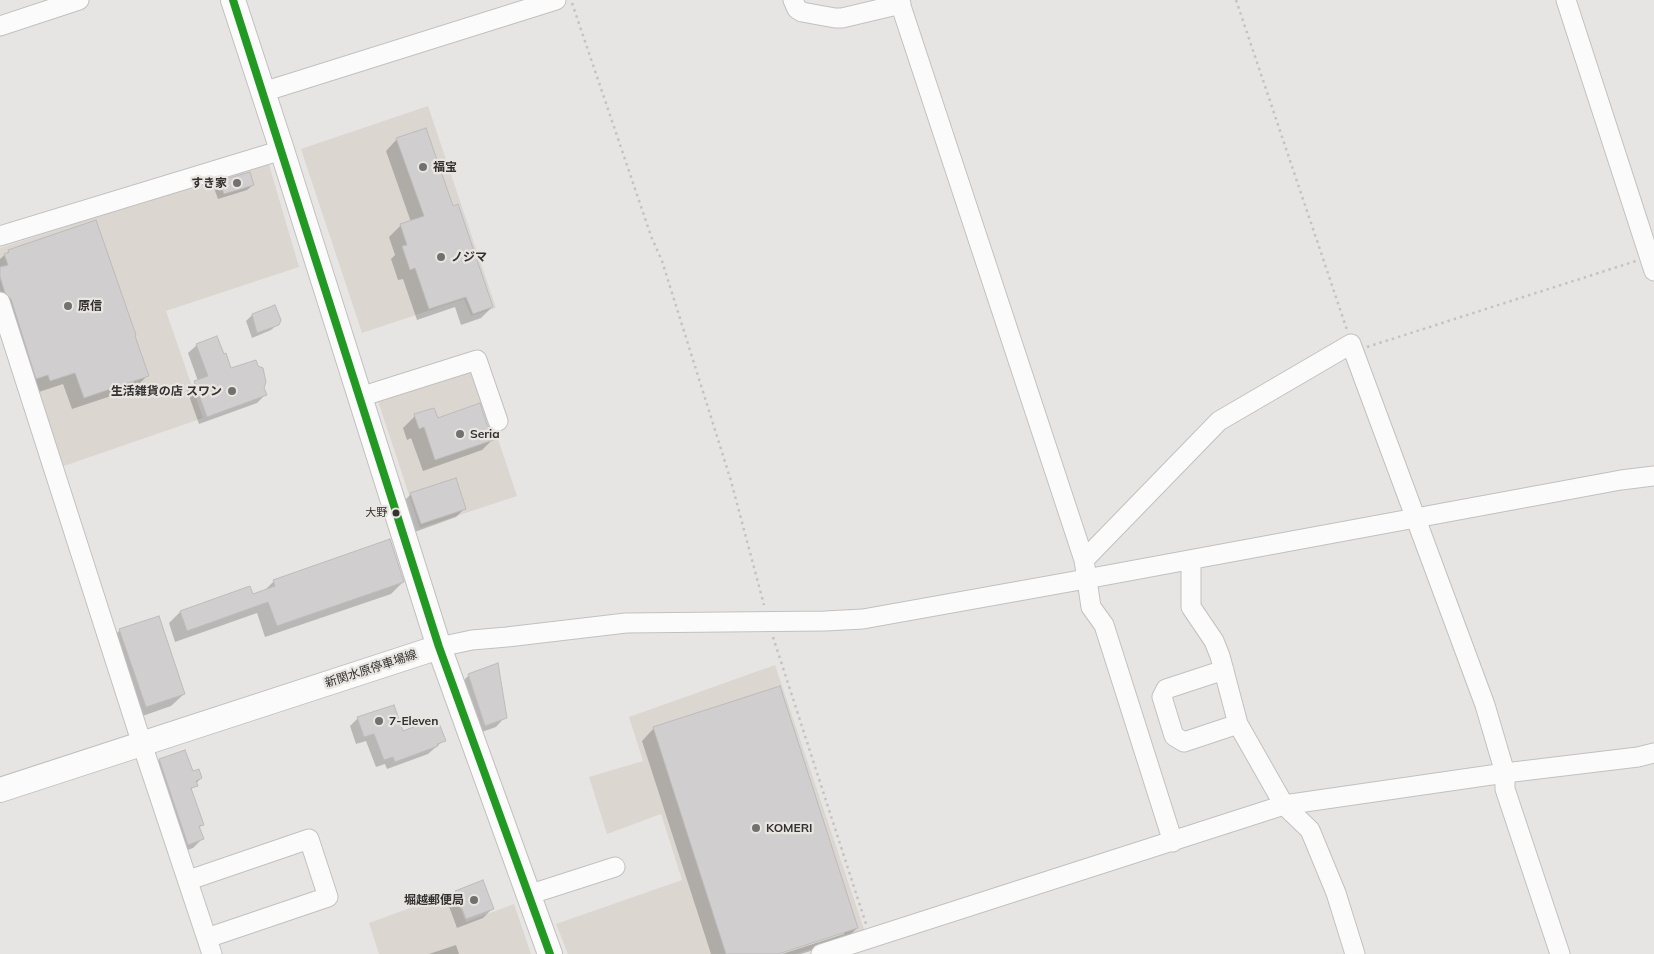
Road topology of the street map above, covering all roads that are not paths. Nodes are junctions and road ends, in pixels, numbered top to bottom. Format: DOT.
graph roads {
  1 [pos="79,0"];
  2 [pos="233,0"];
  3 [pos="556,0"];
  4 [pos="793,0"];
  5 [pos="1566,0"];
  6 [pos="900,2"];
  7 [pos="0,26"];
  8 [pos="263,92"];
  9 [pos="282,150"];
  10 [pos="0,236"];
  11 [pos="1652,264"];
  12 [pos="0,302"];
  13 [pos="360,397"];
  14 [pos="498,421"];
  15 [pos="1654,476"];
  16 [pos="1416,518"];
  17 [pos="1084,560"];
  18 [pos="1191,560"];
  19 [pos="1086,579"];
  20 [pos="439,647"];
  21 [pos="1224,670"];
  22 [pos="1238,724"];
  23 [pos="142,744"];
  24 [pos="1654,753"];
  25 [pos="1505,773"];
  26 [pos="0,790"];
  27 [pos="1284,805"];
  28 [pos="1173,842"];
  29 [pos="614,867"];
  30 [pos="189,880"];
  31 [pos="528,895"];
  32 [pos="210,946"];
  33 [pos="550,954"];
  34 [pos="821,954"];
  35 [pos="1355,954"];
  36 [pos="1560,954"];
  1 -- 7 [label="street"];
  2 -- 8 [label="main road"];
  3 -- 8 [label="street"];
  4 -- 6 [label="street"];
  5 -- 11 [label="street"];
  6 -- 17 [label="street"];
  8 -- 9 [label="main road"];
  9 -- 10 [label="street"];
  9 -- 13 [label="main road"];
  12 -- 23 [label="street"];
  13 -- 14 [label="street"];
  13 -- 20 [label="main road"];
  15 -- 16 [label="street"];
  16 -- 17 [label="street"];
  16 -- 18 [label="street"];
  16 -- 25 [label="street"];
  17 -- 19 [label="street"];
  18 -- 19 [label="street"];
  18 -- 21 [label="street"];
  19 -- 20 [label="street"];
  19 -- 28 [label="street"];
  20 -- 23 [label="main road, 新関水原停車場線"];
  20 -- 31 [label="main road"];
  21 -- 22 [label="street"];
  21 -- 22 [label="street"];
  22 -- 27 [label="street"];
  23 -- 26 [label="main road, 新関水原停車場線"];
  23 -- 30 [label="street"];
  24 -- 25 [label="street"];
  25 -- 27 [label="street"];
  25 -- 36 [label="street"];
  27 -- 28 [label="street"];
  27 -- 35 [label="street"];
  28 -- 34 [label="street"];
  29 -- 31 [label="street"];
  30 -- 32 [label="street"];
  30 -- 32 [label="street"];
  31 -- 33 [label="main road"];
}
